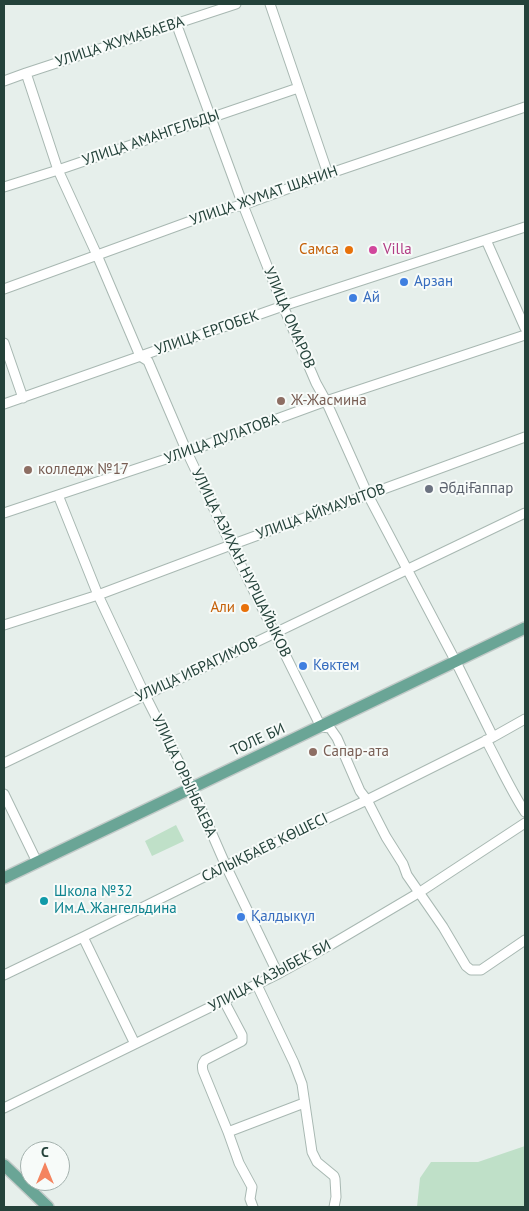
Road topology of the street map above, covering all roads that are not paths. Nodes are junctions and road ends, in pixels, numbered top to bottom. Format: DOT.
graph roads {
  1 [pos="236,4"];
  2 [pos="270,4"];
  3 [pos="176,23"];
  4 [pos="26,73"];
  5 [pos="4,81"];
  6 [pos="298,88"];
  7 [pos="525,107"];
  8 [pos="210,118"];
  9 [pos="58,170"];
  10 [pos="328,174"];
  11 [pos="4,187"];
  12 [pos="243,205"];
  13 [pos="525,227"];
  14 [pos="486,240"];
  15 [pos="97,255"];
  16 [pos="4,289"];
  17 [pos="283,306"];
  18 [pos="525,328"];
  19 [pos="525,335"];
  20 [pos="4,343"];
  21 [pos="140,356"];
  22 [pos="23,398"];
  23 [pos="326,401"];
  24 [pos="4,404"];
  25 [pos="525,438"];
  26 [pos="187,452"];
  27 [pos="58,495"];
  28 [pos="368,495"];
  29 [pos="525,512"];
  30 [pos="4,513"];
  31 [pos="231,545"];
  32 [pos="407,569"];
  33 [pos="98,595"];
  34 [pos="4,625"];
  35 [pos="525,628"];
  36 [pos="275,633"];
  37 [pos="456,662"];
  38 [pos="145,694"];
  39 [pos="525,719"];
  40 [pos="321,727"];
  41 [pos="489,739"];
  42 [pos="4,763"];
  43 [pos="192,788"];
  44 [pos="4,794"];
  45 [pos="367,800"];
  46 [pos="525,812"];
  47 [pos="525,823"];
  48 [pos="37,862"];
  49 [pos="226,866"];
  50 [pos="4,878"];
  51 [pos="420,892"];
  52 [pos="83,937"];
  53 [pos="525,940"];
  54 [pos="278,974"];
  55 [pos="4,975"];
  56 [pos="257,985"];
  57 [pos="224,1001"];
  58 [pos="135,1044"];
  59 [pos="304,1103"];
  60 [pos="4,1108"];
  61 [pos="228,1132"];
  62 [pos="4,1165"];
  63 [pos="48,1207"];
  64 [pos="253,1207"];
  65 [pos="334,1207"];
  1 -- 3 [label="street, УЛИЦА ЖУМАБАЕВА"];
  2 -- 6 [label="street"];
  3 -- 4 [label="street, УЛИЦА ЖУМАБАЕВА"];
  3 -- 8 [label="street, УЛИЦА ОМАРОВ"];
  4 -- 5 [label="street, УЛИЦА ЖУМАБАЕВА"];
  4 -- 9 [label="street, УЛИЦА АЗИХАН НУРШАЙЫКОВ"];
  6 -- 8 [label="street, УЛИЦА АМАНГЕЛЬДЫ"];
  6 -- 10 [label="street"];
  7 -- 10 [label="street, УЛИЦА ЖУМАТ ШАНИН"];
  8 -- 9 [label="street, УЛИЦА АМАНГЕЛЬДЫ"];
  8 -- 12 [label="street, УЛИЦА ОМАРОВ"];
  9 -- 11 [label="street, УЛИЦА АМАНГЕЛЬДЫ"];
  9 -- 15 [label="street, УЛИЦА АЗИХАН НУРШАЙЫКОВ"];
  10 -- 12 [label="street, УЛИЦА ЖУМАТ ШАНИН"];
  12 -- 15 [label="street, УЛИЦА ЖУМАТ ШАНИН"];
  12 -- 17 [label="street, УЛИЦА ОМАРОВ"];
  13 -- 14 [label="street, УЛИЦА ЕРГОБЕК"];
  14 -- 17 [label="street, УЛИЦА ЕРГОБЕК"];
  14 -- 18 [label="street"];
  15 -- 16 [label="street, УЛИЦА ЖУМАТ ШАНИН"];
  15 -- 21 [label="street, УЛИЦА АЗИХАН НУРШАЙЫКОВ"];
  17 -- 21 [label="street, УЛИЦА ЕРГОБЕК"];
  17 -- 23 [label="street, УЛИЦА ОМАРОВ"];
  19 -- 23 [label="street, УЛИЦА ДУЛАТОВА"];
  20 -- 22 [label="street"];
  21 -- 22 [label="street, УЛИЦА ЕРГОБЕК"];
  21 -- 26 [label="street, УЛИЦА АЗИХАН НУРШАЙЫКОВ"];
  22 -- 24 [label="street, УЛИЦА ЕРГОБЕК"];
  23 -- 26 [label="street, УЛИЦА ДУЛАТОВА"];
  23 -- 28 [label="street, УЛИЦА ОМАРОВ"];
  25 -- 28 [label="street, УЛИЦА АЙМАУЫТОВ"];
  26 -- 27 [label="street, УЛИЦА ДУЛАТОВА"];
  26 -- 31 [label="street, УЛИЦА АЗИХАН НУРШАЙЫКОВ"];
  27 -- 30 [label="street, УЛИЦА ДУЛАТОВА"];
  27 -- 33 [label="street, УЛИЦА ОРЫНБАЕВА"];
  28 -- 31 [label="street, УЛИЦА АЙМАУЫТОВ"];
  28 -- 32 [label="street, УЛИЦА ОМАРОВ"];
  29 -- 32 [label="street, УЛИЦА ИБРАГИМОВ"];
  31 -- 33 [label="street, УЛИЦА АЙМАУЫТОВ"];
  31 -- 36 [label="street, УЛИЦА АЗИХАН НУРШАЙЫКОВ"];
  32 -- 36 [label="street, УЛИЦА ИБРАГИМОВ"];
  32 -- 37 [label="street, УЛИЦА ОМАРОВ"];
  33 -- 34 [label="street, УЛИЦА АЙМАУЫТОВ"];
  33 -- 38 [label="street, УЛИЦА ОРЫНБАЕВА"];
  35 -- 37 [label="main road, ТОЛЕ БИ"];
  36 -- 38 [label="street, УЛИЦА ИБРАГИМОВ"];
  36 -- 40 [label="street, УЛИЦА АЗИХАН НУРШАЙЫКОВ"];
  37 -- 40 [label="main road, ТОЛЕ БИ"];
  37 -- 41 [label="street, УЛИЦА ОМАРОВ"];
  38 -- 42 [label="street, УЛИЦА ИБРАГИМОВ"];
  38 -- 43 [label="street, УЛИЦА ОРЫНБАЕВА"];
  39 -- 41 [label="street, САЛЫҚБАЕВ КӨШЕСІ"];
  40 -- 43 [label="main road, ТОЛЕ БИ"];
  40 -- 45 [label="street, УЛИЦА АЗИХАН НУРШАЙЫКОВ"];
  41 -- 45 [label="street, САЛЫҚБАЕВ КӨШЕСІ"];
  41 -- 46 [label="street, УЛИЦА ОМАРОВ"];
  43 -- 48 [label="main road, ТОЛЕ БИ"];
  43 -- 49 [label="street, УЛИЦА ОРЫНБАЕВА"];
  44 -- 48 [label="street"];
  45 -- 49 [label="street, САЛЫҚБАЕВ КӨШЕСІ"];
  45 -- 51 [label="street, УЛИЦА АЗИХАН НУРШАЙЫКОВ"];
  47 -- 51 [label="street, УЛИЦА КАЗЫБЕК БИ"];
  48 -- 50 [label="main road, ТОЛЕ БИ"];
  49 -- 52 [label="street, САЛЫҚБАЕВ КӨШЕСІ"];
  49 -- 54 [label="street, УЛИЦА ОРЫНБАЕВА"];
  51 -- 53 [label="street, УЛИЦА АЗИХАН НУРШАЙЫКОВ"];
  51 -- 54 [label="street, УЛИЦА КАЗЫБЕК БИ"];
  52 -- 55 [label="street, САЛЫҚБАЕВ КӨШЕСІ"];
  52 -- 58 [label="street"];
  54 -- 56 [label="street, УЛИЦА КАЗЫБЕК БИ"];
  56 -- 57 [label="street, УЛИЦА КАЗЫБЕК БИ"];
  56 -- 59 [label="street"];
  57 -- 58 [label="street, УЛИЦА КАЗЫБЕК БИ"];
  57 -- 61 [label="street"];
  58 -- 60 [label="street, УЛИЦА КАЗЫБЕК БИ"];
  59 -- 61 [label="street"];
  59 -- 65 [label="street"];
  61 -- 64 [label="street"];
  62 -- 63 [label="main road"];
}
